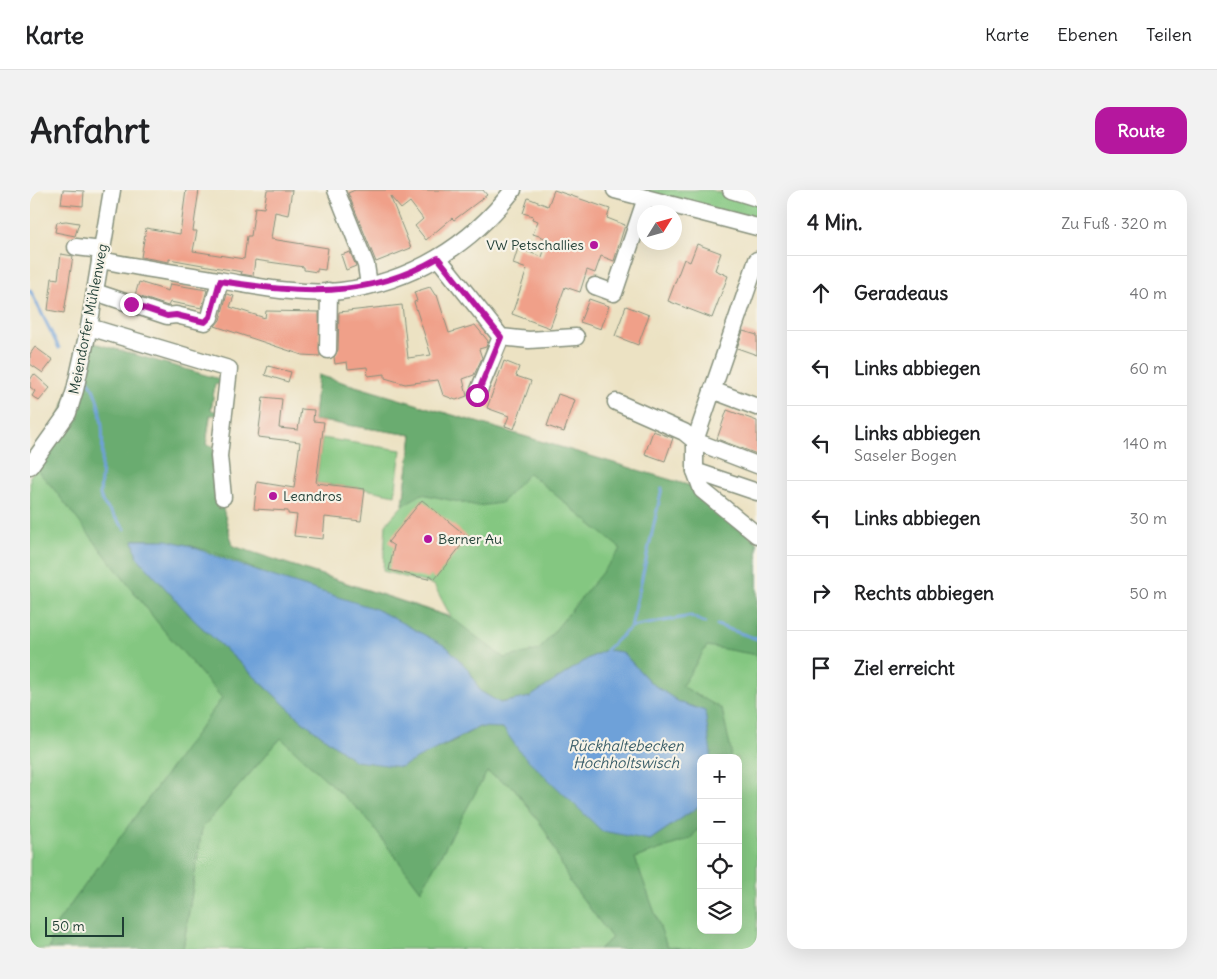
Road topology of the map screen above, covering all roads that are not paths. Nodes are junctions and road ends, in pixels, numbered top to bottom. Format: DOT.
graph roads {
  1 [pos="112,190"];
  2 [pos="336,190"];
  3 [pos="513,190"];
  4 [pos="615,190"];
  5 [pos="731,190"];
  6 [pos="646,198"];
  7 [pos="757,198"];
  8 [pos="757,227"];
  9 [pos="76,247"];
  10 [pos="101,255"];
  11 [pos="438,258"];
  12 [pos="757,260"];
  13 [pos="220,281"];
  14 [pos="369,285"];
  15 [pos="595,286"];
  16 [pos="329,291"];
  17 [pos="95,292"];
  18 [pos="89,327"];
  19 [pos="501,337"];
  20 [pos="576,337"];
  21 [pos="328,350"];
  22 [pos="712,390"];
  23 [pos="477,395"];
  24 [pos="616,402"];
  25 [pos="757,407"];
  26 [pos="695,441"];
  27 [pos="757,465"];
  28 [pos="30,466"];
  29 [pos="695,471"];
  30 [pos="757,492"];
  31 [pos="223,497"];
  32 [pos="757,535"];
  1 -- 10 [label="street, Meiendorfer Mühlenweg"];
  2 -- 14 [label="street"];
  3 -- 11 [label="street"];
  4 -- 6 [label="street"];
  5 -- 7 [label="street"];
  6 -- 8 [label="street"];
  6 -- 15 [label="street"];
  9 -- 10 [label="street"];
  10 -- 13 [label="street"];
  10 -- 17 [label="street, Meiendorfer Mühlenweg"];
  11 -- 14 [label="street"];
  11 -- 19 [label="street"];
  12 -- 22 [label="street"];
  13 -- 16 [label="street"];
  13 -- 17 [label="street"];
  14 -- 16 [label="street"];
  16 -- 21 [label="street"];
  17 -- 18 [label="street, Meiendorfer Mühlenweg"];
  18 -- 28 [label="street, Meiendorfer Mühlenweg"];
  18 -- 31 [label="street"];
  19 -- 20 [label="street"];
  19 -- 23 [label="street"];
  22 -- 25 [label="street"];
  22 -- 26 [label="street"];
  24 -- 26 [label="street"];
  26 -- 27 [label="street"];
  26 -- 29 [label="street"];
  29 -- 30 [label="street"];
  29 -- 32 [label="street"];
}
